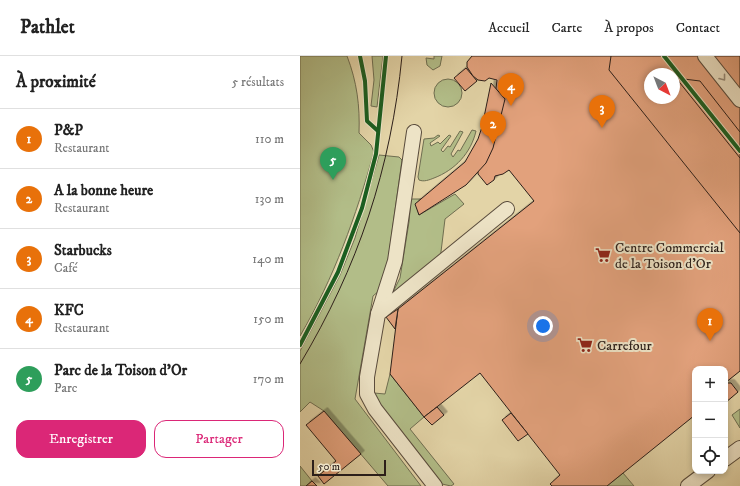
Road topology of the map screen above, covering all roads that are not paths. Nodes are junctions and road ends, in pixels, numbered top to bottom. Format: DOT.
graph roads {
  1 [pos="705,56"];
  2 [pos="740,100"];
  3 [pos="414,132"];
  4 [pos="507,209"];
  5 [pos="378,314"];
  6 [pos="740,448"];
  7 [pos="728,457"];
  8 [pos="704,474"];
  9 [pos="435,486"];
  10 [pos="688,486"];
  1 -- 2 [label="lane, one-way"];
  3 -- 5 [label="lane"];
  4 -- 5 [label="lane"];
  5 -- 9 [label="lane"];
  6 -- 7 [label="lane"];
  8 -- 10 [label="lane"];
}
